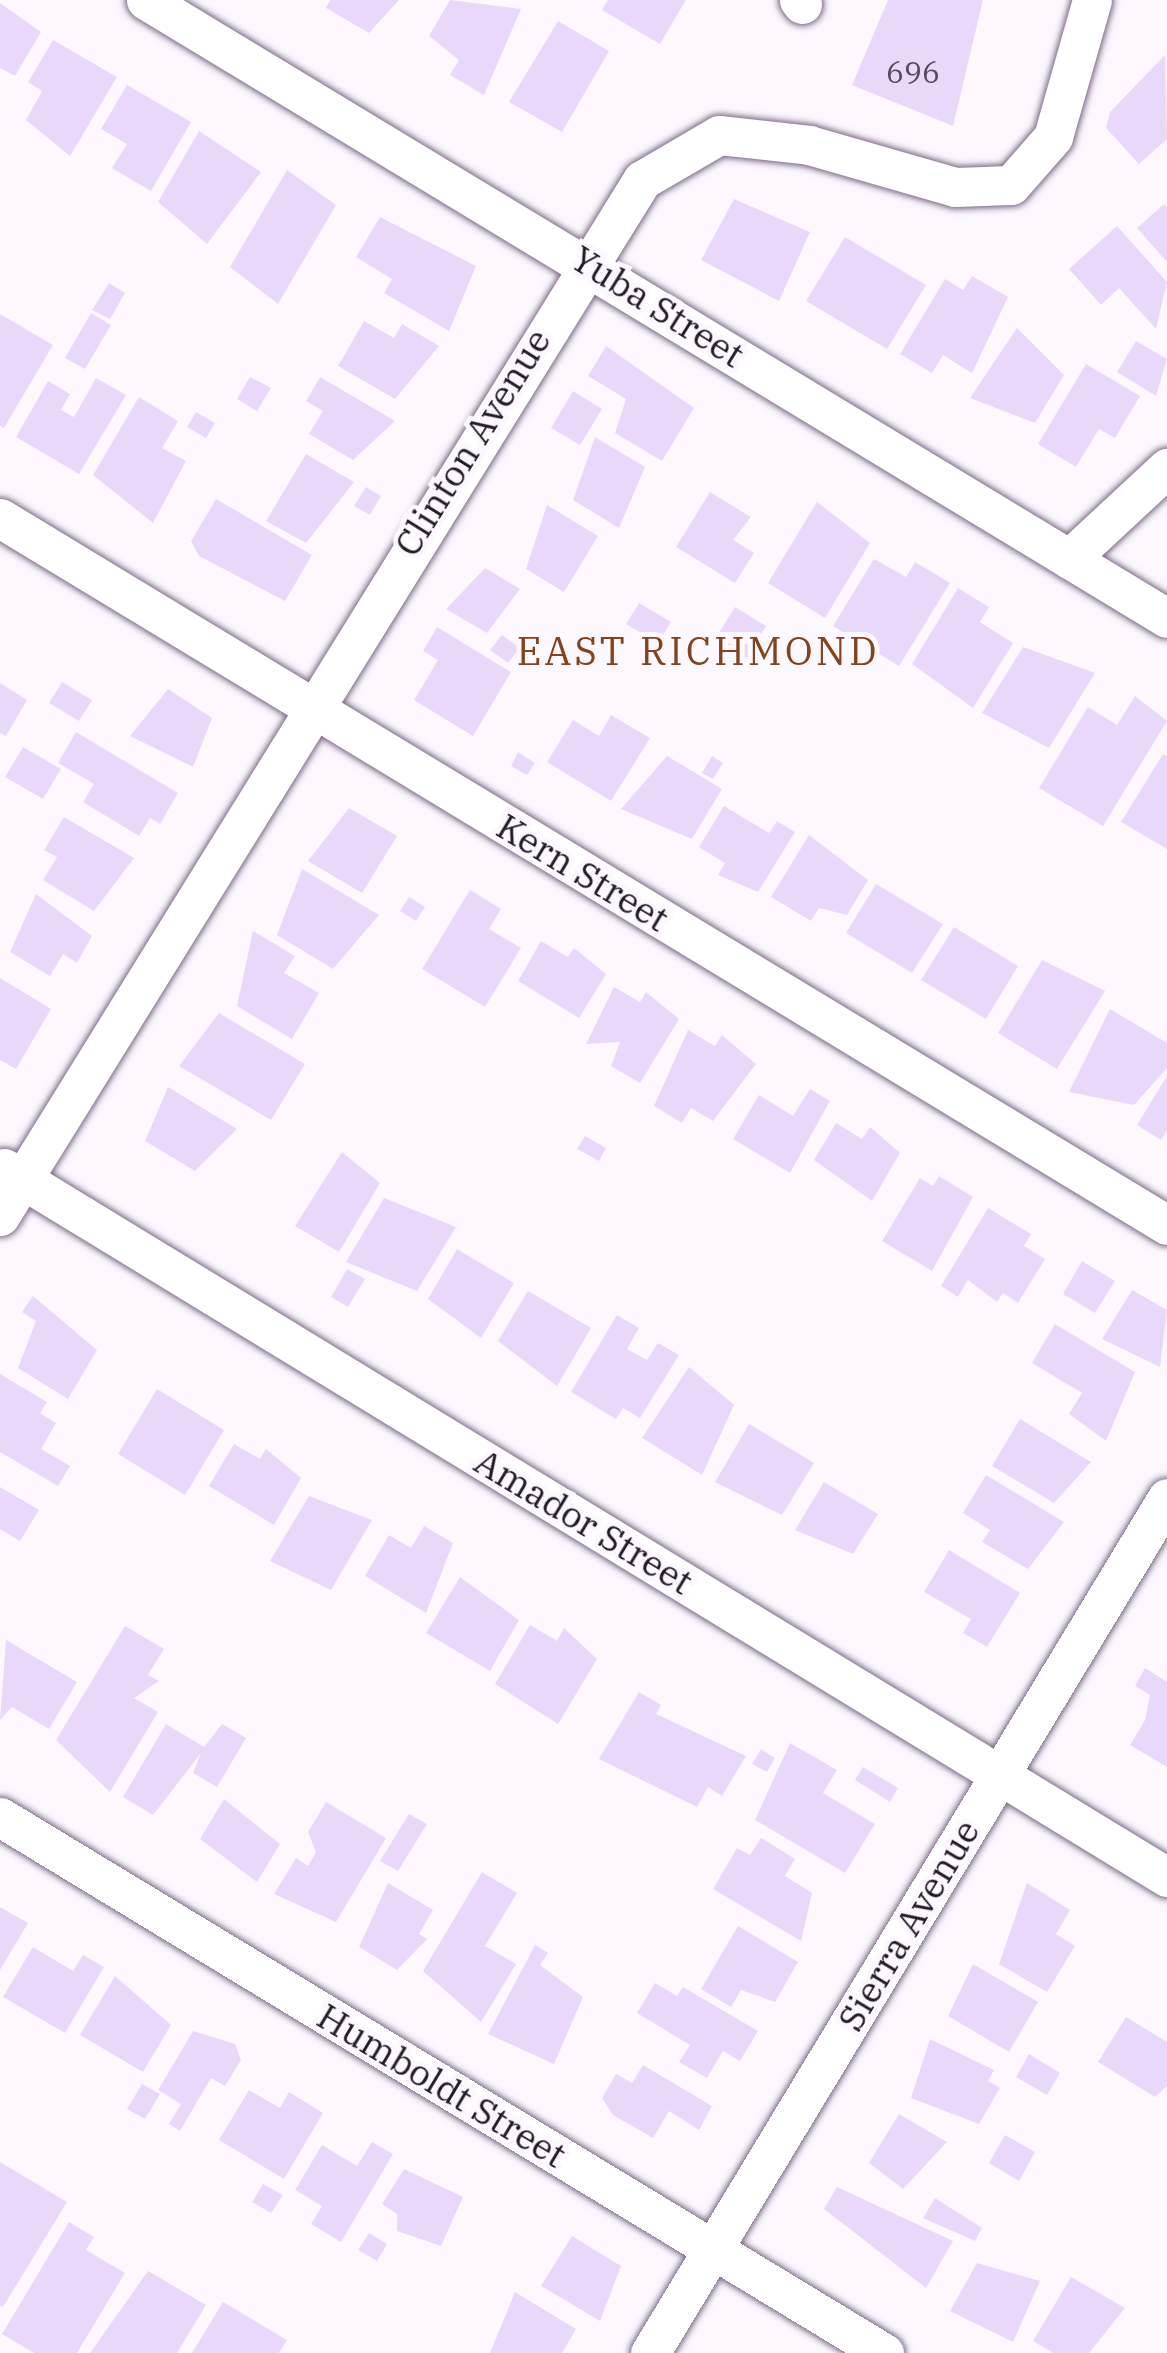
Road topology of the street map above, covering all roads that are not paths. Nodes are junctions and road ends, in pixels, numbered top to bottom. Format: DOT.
graph roads {
  1 [pos="146,0"];
  2 [pos="1092,0"];
  3 [pos="584,260"];
  4 [pos="1167,468"];
  5 [pos="0,518"];
  6 [pos="1069,559"];
  7 [pos="1167,618"];
  8 [pos="309,705"];
  9 [pos="11,1173"];
  10 [pos="0,1216"];
  11 [pos="1167,1225"];
  12 [pos="1167,1498"];
  13 [pos="999,1774"];
  14 [pos="0,1817"];
  15 [pos="1167,1877"];
  16 [pos="712,2249"];
  17 [pos="650,2353"];
  18 [pos="884,2353"];
  1 -- 3 [label="street, Yuba Street"];
  2 -- 3 [label="street, Clinton Avenue"];
  3 -- 6 [label="street, Yuba Street"];
  3 -- 8 [label="street, Clinton Avenue"];
  4 -- 6 [label="street"];
  5 -- 8 [label="street, Kern Street"];
  6 -- 7 [label="street, Yuba Street"];
  8 -- 9 [label="street, Clinton Avenue"];
  8 -- 11 [label="street, Kern Street"];
  9 -- 10 [label="street, Clinton Avenue"];
  9 -- 13 [label="street, Amador Street"];
  12 -- 13 [label="street, Sierra Avenue"];
  13 -- 15 [label="street, Amador Street"];
  13 -- 16 [label="street, Sierra Avenue"];
  14 -- 16 [label="street, Humboldt Street"];
  16 -- 17 [label="street, Sierra Avenue"];
  16 -- 18 [label="street, Humboldt Street"];
}
